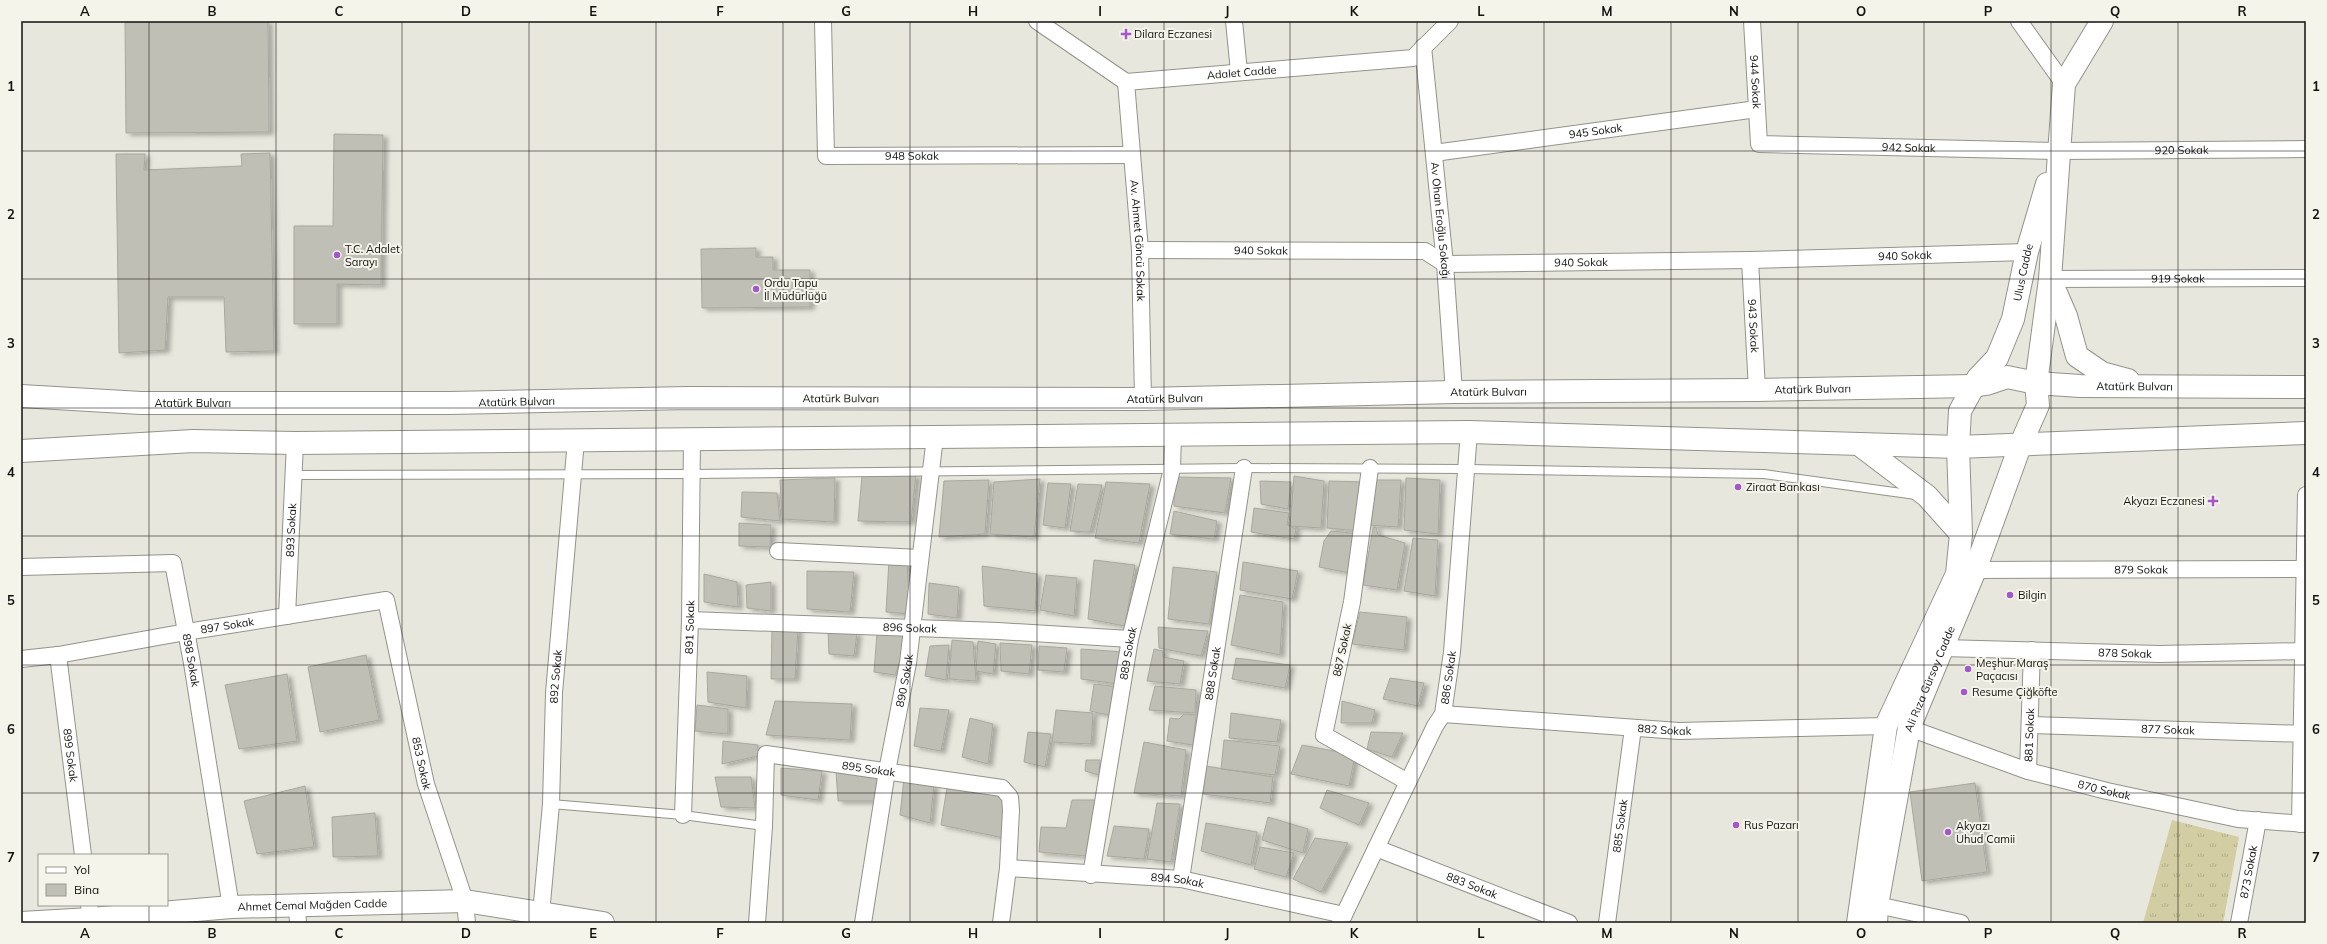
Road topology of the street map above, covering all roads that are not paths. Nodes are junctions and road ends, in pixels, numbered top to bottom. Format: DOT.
graph roads {
  1 [pos="823,21"];
  2 [pos="1037,21"];
  3 [pos="1234,21"];
  4 [pos="1450,21"];
  5 [pos="1752,21"];
  6 [pos="2019,21"];
  7 [pos="2102,21"];
  8 [pos="1055,27"];
  9 [pos="1423,47"];
  10 [pos="1239,72"];
  11 [pos="1126,82"];
  12 [pos="2064,84"];
  13 [pos="1757,109"];
  14 [pos="1759,144"];
  15 [pos="2306,149"];
  16 [pos="2058,151"];
  17 [pos="1434,153"];
  18 [pos="1132,155"];
  19 [pos="1140,250"];
  20 [pos="2027,252"];
  21 [pos="1750,260"];
  22 [pos="1445,264"];
  23 [pos="2306,278"];
  24 [pos="2050,279"];
  25 [pos="2036,383"];
  26 [pos="1973,386"];
  27 [pos="2152,388"];
  28 [pos="2306,388"];
  29 [pos="1757,390"];
  30 [pos="1454,392"];
  31 [pos="21,396"];
  32 [pos="1143,399"];
  33 [pos="1469,432"];
  34 [pos="2306,433"];
  35 [pos="1173,434"];
  36 [pos="935,437"];
  37 [pos="692,439"];
  38 [pos="576,440"];
  39 [pos="295,444"];
  40 [pos="1861,446"];
  41 [pos="2020,446"];
  42 [pos="1958,447"];
  43 [pos="21,451"];
  44 [pos="1244,468"];
  45 [pos="1370,468"];
  46 [pos="1172,469"];
  47 [pos="1466,469"];
  48 [pos="931,472"];
  49 [pos="573,473"];
  50 [pos="691,474"];
  51 [pos="293,475"];
  52 [pos="2306,495"];
  53 [pos="1927,496"];
  54 [pos="1961,534"];
  55 [pos="778,551"];
  56 [pos="920,558"];
  57 [pos="21,567"];
  58 [pos="2305,569"];
  59 [pos="1975,570"];
  60 [pos="386,600"];
  61 [pos="287,616"];
  62 [pos="690,620"];
  63 [pos="912,628"];
  64 [pos="186,632"];
  65 [pos="1130,639"];
  66 [pos="1943,648"];
  67 [pos="2032,650"];
  68 [pos="2305,651"];
  69 [pos="58,655"];
  70 [pos="21,659"];
  71 [pos="1443,714"];
  72 [pos="2030,725"];
  73 [pos="1886,726"];
  74 [pos="1633,728"];
  75 [pos="1910,728"];
  76 [pos="2304,734"];
  77 [pos="887,771"];
  78 [pos="2028,772"];
  79 [pos="1408,782"];
  80 [pos="551,804"];
  81 [pos="683,815"];
  82 [pos="2258,820"];
  83 [pos="2303,824"];
  84 [pos="764,826"];
  85 [pos="1376,848"];
  86 [pos="83,854"];
  87 [pos="1008,868"];
  88 [pos="1091,875"];
  89 [pos="1181,879"];
  90 [pos="465,901"];
  91 [pos="231,907"];
  92 [pos="90,912"];
  93 [pos="298,914"];
  94 [pos="541,914"];
  95 [pos="1877,914"];
  96 [pos="160,918"];
  97 [pos="1342,919"];
  98 [pos="21,923"];
  99 [pos="467,923"];
  100 [pos="603,923"];
  101 [pos="757,923"];
  102 [pos="863,923"];
  103 [pos="1001,923"];
  104 [pos="1569,923"];
  105 [pos="1606,923"];
  106 [pos="1858,923"];
  107 [pos="1961,923"];
  108 [pos="2239,923"];
  1 -- 18 [label="street, 948 Sokak"];
  2 -- 8 [label="street"];
  3 -- 10 [label="street"];
  4 -- 9 [label="street, Adalet Cadde"];
  5 -- 13 [label="street, 944 Sokak"];
  6 -- 12 [label="street"];
  7 -- 12 [label="main road, Ulus Cadde"];
  8 -- 11 [label="street"];
  9 -- 10 [label="street, Adalet Cadde"];
  9 -- 17 [label="street, Av Ohan Eroğlu Sokağı"];
  10 -- 11 [label="street, Adalet Cadde"];
  11 -- 18 [label="street, Av. Ahmet Göncü Sokak"];
  12 -- 16 [label="main road, Ulus Cadde"];
  13 -- 14 [label="street, 944 Sokak"];
  13 -- 17 [label="street, 945 Sokak"];
  14 -- 16 [label="street, 942 Sokak"];
  15 -- 16 [label="street, 920 Sokak"];
  16 -- 20 [label="main road, Ulus Cadde"];
  16 -- 24 [label="main road, Ulus Cadde"];
  17 -- 22 [label="street, Av Ohan Eroğlu Sokağı"];
  18 -- 19 [label="street, Av. Ahmet Göncü Sokak"];
  19 -- 22 [label="street, 940 Sokak"];
  19 -- 32 [label="street, Av. Ahmet Göncü Sokak"];
  20 -- 21 [label="street, 940 Sokak"];
  20 -- 26 [label="main road, Ulus Cadde"];
  21 -- 22 [label="street, 940 Sokak"];
  21 -- 29 [label="street, 943 Sokak"];
  22 -- 30 [label="street, Av Ohan Eroğlu Sokağı"];
  23 -- 24 [label="street, 919 Sokak"];
  24 -- 25 [label="main road, Ulus Cadde"];
  24 -- 27 [label="main road"];
  25 -- 26 [label="main road, Atatürk Bulvarı"];
  25 -- 27 [label="main road, Atatürk Bulvarı"];
  25 -- 41 [label="main road, Ulus Cadde"];
  26 -- 29 [label="main road, Atatürk Bulvarı"];
  26 -- 42 [label="main road, Ulus Cadde"];
  27 -- 28 [label="main road, Atatürk Bulvarı"];
  29 -- 30 [label="main road, Atatürk Bulvarı"];
  30 -- 32 [label="main road, Atatürk Bulvarı"];
  31 -- 32 [label="main road, Atatürk Bulvarı"];
  33 -- 35 [label="main road"];
  33 -- 40 [label="main road"];
  33 -- 47 [label="street, 886 Sokak"];
  34 -- 41 [label="main road"];
  35 -- 36 [label="main road"];
  35 -- 46 [label="street, 889 Sokak"];
  36 -- 37 [label="main road"];
  36 -- 48 [label="street, 890 Sokak"];
  37 -- 38 [label="main road"];
  37 -- 50 [label="street, 891 Sokak"];
  38 -- 39 [label="main road"];
  38 -- 49 [label="street, 892 Sokak"];
  39 -- 43 [label="main road"];
  39 -- 51 [label="street, 893 Sokak"];
  40 -- 42 [label="main road"];
  40 -- 53 [label="main road"];
  41 -- 42 [label="main road"];
  41 -- 59 [label="main road, Ali Rıza Gürsoy Cadde"];
  42 -- 54 [label="main road, Ali Rıza Gürsoy Cadde"];
  44 -- 45 [label="lane"];
  44 -- 46 [label="lane"];
  44 -- 89 [label="street, 888 Sokak"];
  45 -- 47 [label="lane"];
  45 -- 79 [label="street, 887 Sokak"];
  46 -- 48 [label="lane"];
  46 -- 65 [label="street, 889 Sokak"];
  47 -- 53 [label="lane"];
  47 -- 71 [label="street, 886 Sokak"];
  48 -- 50 [label="lane"];
  48 -- 56 [label="street, 890 Sokak"];
  49 -- 50 [label="lane"];
  49 -- 51 [label="lane"];
  49 -- 80 [label="street, 892 Sokak"];
  50 -- 62 [label="street, 891 Sokak"];
  51 -- 61 [label="street, 893 Sokak"];
  52 -- 58 [label="street"];
  53 -- 54 [label="main road"];
  54 -- 73 [label="main road, Ali Rıza Gürsoy Cadde"];
  55 -- 56 [label="street"];
  56 -- 63 [label="street, 890 Sokak"];
  57 -- 64 [label="street, 898 Sokak"];
  58 -- 59 [label="street, 879 Sokak"];
  58 -- 68 [label="street"];
  59 -- 66 [label="main road, Ali Rıza Gürsoy Cadde"];
  60 -- 61 [label="street, 897 Sokak"];
  60 -- 90 [label="street, 853 Sokak"];
  61 -- 64 [label="street, 897 Sokak"];
  62 -- 63 [label="street, 896 Sokak"];
  62 -- 81 [label="street, 891 Sokak"];
  63 -- 65 [label="street, 896 Sokak"];
  63 -- 77 [label="street, 890 Sokak"];
  64 -- 69 [label="street, 897 Sokak"];
  64 -- 91 [label="street, 898 Sokak"];
  65 -- 88 [label="street, 889 Sokak"];
  66 -- 67 [label="street, 878 Sokak"];
  66 -- 75 [label="main road, Ali Rıza Gürsoy Cadde"];
  67 -- 68 [label="street, 878 Sokak"];
  67 -- 72 [label="street, 881 Sokak"];
  68 -- 76 [label="street"];
  69 -- 70 [label="street, 897 Sokak"];
  69 -- 86 [label="street, 899 Sokak"];
  71 -- 74 [label="street, 882 Sokak"];
  71 -- 79 [label="street, 886 Sokak"];
  72 -- 76 [label="street, 877 Sokak"];
  72 -- 78 [label="street, 881 Sokak"];
  73 -- 74 [label="street, 882 Sokak"];
  73 -- 106 [label="main road, Ali Rıza Gürsoy Cadde"];
  74 -- 105 [label="street, 885 Sokak"];
  75 -- 78 [label="street, 870 Sokak"];
  75 -- 95 [label="main road, Ali Rıza Gürsoy Cadde"];
  76 -- 83 [label="street"];
  77 -- 84 [label="street, 895 Sokak"];
  77 -- 87 [label="street, 895 Sokak"];
  77 -- 102 [label="street, 890 Sokak"];
  78 -- 82 [label="street, 870 Sokak"];
  79 -- 85 [label="street, 886 Sokak"];
  80 -- 81 [label="lane"];
  80 -- 94 [label="street, 892 Sokak"];
  81 -- 84 [label="lane"];
  82 -- 83 [label="street, 870 Sokak"];
  82 -- 108 [label="street, 873 Sokak"];
  84 -- 101 [label="street, 895 Sokak"];
  85 -- 97 [label="street, 886 Sokak"];
  85 -- 104 [label="street, 883 Sokak"];
  87 -- 88 [label="street, 894 Sokak"];
  87 -- 103 [label="street, 895 Sokak"];
  88 -- 89 [label="street, 894 Sokak"];
  89 -- 97 [label="street, 894 Sokak"];
  90 -- 93 [label="main road, Ahmet Cemal Mağden Cadde"];
  90 -- 94 [label="main road, Ahmet Cemal Mağden Cadde"];
  90 -- 99 [label="street, 853 Sokak"];
  91 -- 93 [label="main road, Ahmet Cemal Mağden Cadde"];
  91 -- 96 [label="main road, Ahmet Cemal Mağden Cadde"];
  92 -- 96 [label="main road, Ahmet Cemal Mağden Cadde"];
  92 -- 98 [label="main road, Ahmet Cemal Mağden Cadde"];
  94 -- 100 [label="main road, Ahmet Cemal Mağden Cadde"];
  95 -- 107 [label="street"];
}
